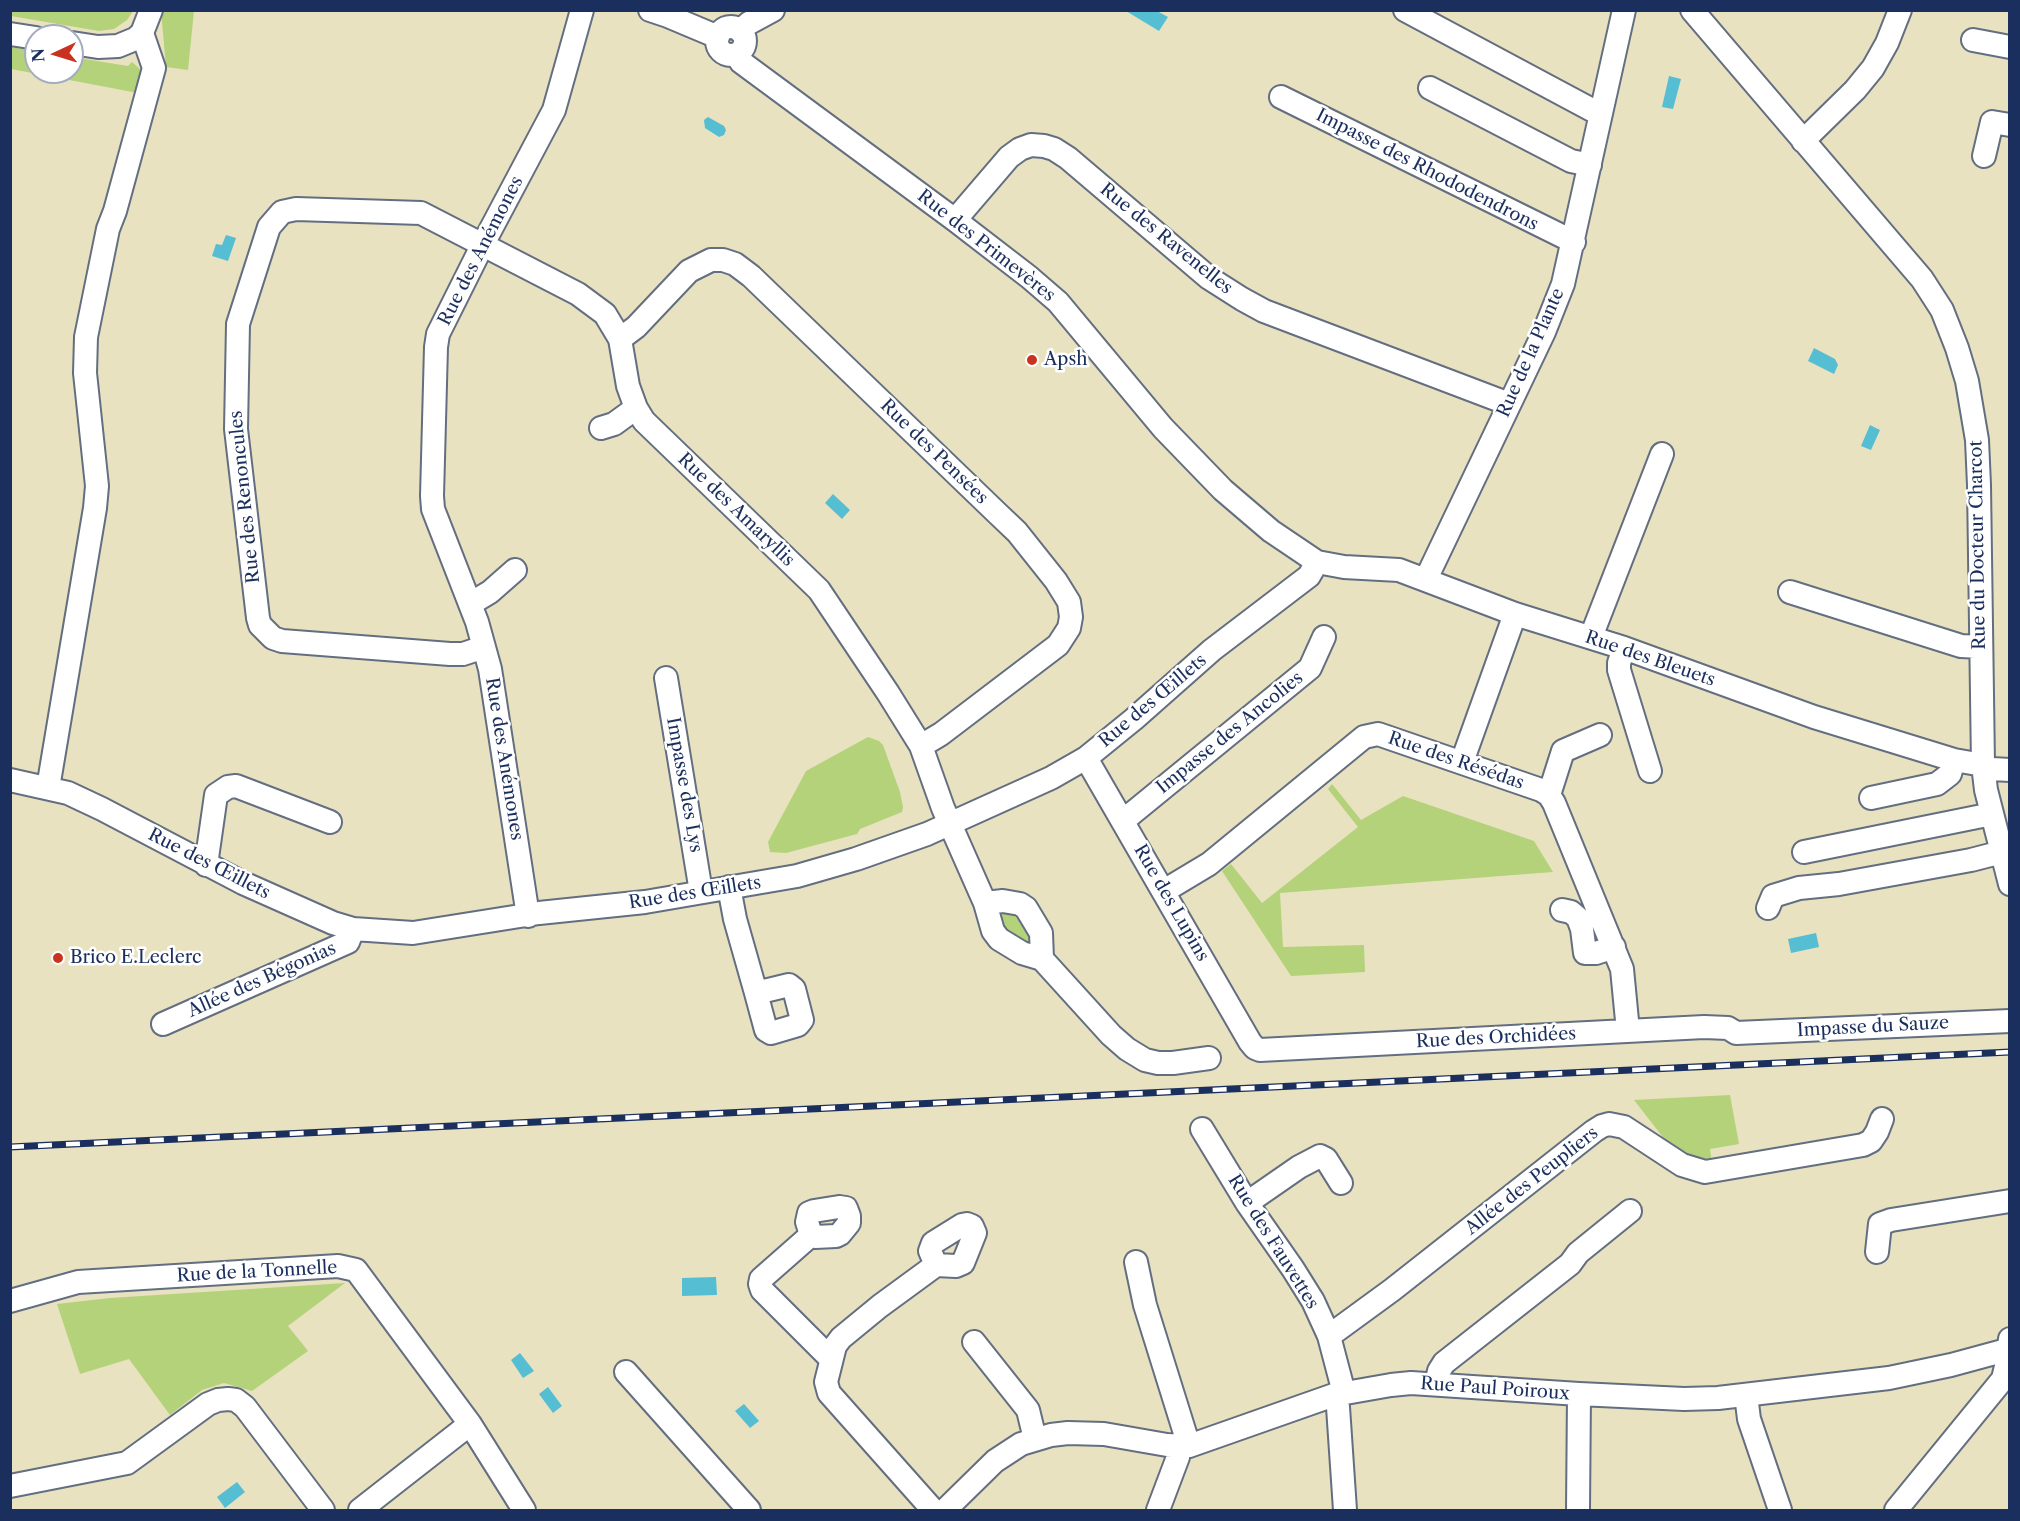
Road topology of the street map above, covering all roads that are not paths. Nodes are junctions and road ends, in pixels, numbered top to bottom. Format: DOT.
graph roads {
  1 [pos="151,10"];
  2 [pos="582,10"];
  3 [pos="650,10"];
  4 [pos="773,10"];
  5 [pos="1405,10"];
  6 [pos="1624,10"];
  7 [pos="1692,10"];
  8 [pos="1900,10"];
  9 [pos="740,31"];
  10 [pos="142,33"];
  11 [pos="718,37"];
  12 [pos="1973,40"];
  13 [pos="84,45"];
  14 [pos="2010,47"];
  15 [pos="736,54"];
  16 [pos="1430,88"];
  17 [pos="1281,97"];
  18 [pos="1601,112"];
  19 [pos="2010,125"];
  20 [pos="1803,141"];
  21 [pos="1984,156"];
  22 [pos="1590,165"];
  23 [pos="955,220"];
  24 [pos="1574,242"];
  25 [pos="483,244"];
  26 [pos="620,339"];
  27 [pos="1509,404"];
  28 [pos="636,408"];
  29 [pos="601,428"];
  30 [pos="1662,454"];
  31 [pos="1317,562"];
  32 [pos="515,570"];
  33 [pos="1426,579"];
  34 [pos="1790,592"];
  35 [pos="470,604"];
  36 [pos="1515,614"];
  37 [pos="1324,637"];
  38 [pos="1591,637"];
  39 [pos="1981,646"];
  40 [pos="484,647"];
  41 [pos="1624,648"];
  42 [pos="666,678"];
  43 [pos="1600,735"];
  44 [pos="921,746"];
  45 [pos="1086,758"];
  46 [pos="1954,760"];
  47 [pos="1461,762"];
  48 [pos="1983,765"];
  49 [pos="2010,770"];
  50 [pos="1650,771"];
  51 [pos="10,780"];
  52 [pos="48,788"];
  53 [pos="1549,795"];
  54 [pos="1870,798"];
  55 [pos="1992,814"];
  56 [pos="1124,820"];
  57 [pos="330,822"];
  58 [pos="950,823"];
  59 [pos="1804,852"];
  60 [pos="2002,852"];
  61 [pos="206,865"];
  62 [pos="2010,884"];
  63 [pos="729,887"];
  64 [pos="1164,891"];
  65 [pos="701,892"];
  66 [pos="985,903"];
  67 [pos="1768,908"];
  68 [pos="1562,910"];
  69 [pos="528,916"];
  70 [pos="353,929"];
  71 [pos="1614,947"];
  72 [pos="1042,959"];
  73 [pos="756,993"];
  74 [pos="2010,1021"];
  75 [pos="163,1024"];
  76 [pos="1628,1031"];
  77 [pos="1736,1033"];
  78 [pos="1256,1048"];
  79 [pos="1209,1058"];
  80 [pos="1882,1119"];
  81 [pos="1202,1129"];
  82 [pos="1341,1183"];
  83 [pos="2010,1202"];
  84 [pos="1247,1203"];
  85 [pos="1630,1211"];
  86 [pos="811,1235"];
  87 [pos="1877,1252"];
  88 [pos="1136,1262"];
  89 [pos="936,1265"];
  90 [pos="10,1301"];
  91 [pos="1329,1336"];
  92 [pos="974,1342"];
  93 [pos="2009,1346"];
  94 [pos="831,1359"];
  95 [pos="626,1372"];
  96 [pos="1436,1384"];
  97 [pos="1339,1394"];
  98 [pos="1579,1394"];
  99 [pos="1746,1395"];
  100 [pos="470,1424"];
  101 [pos="1035,1439"];
  102 [pos="1184,1446"];
  103 [pos="10,1486"];
  104 [pos="323,1510"];
  105 [pos="360,1510"];
  106 [pos="524,1510"];
  107 [pos="749,1510"];
  108 [pos="933,1510"];
  109 [pos="945,1510"];
  110 [pos="1158,1510"];
  111 [pos="1345,1510"];
  112 [pos="1578,1510"];
  113 [pos="1780,1510"];
  114 [pos="1896,1510"];
  1 -- 10 [label="street"];
  2 -- 25 [label="street, Rue des Anémones"];
  3 -- 11 [label="street"];
  4 -- 9 [label="street"];
  5 -- 18 [label="street"];
  6 -- 18 [label="street, Rue de la Plante"];
  7 -- 20 [label="street, Rue du Docteur Charcot"];
  8 -- 20 [label="street"];
  9 -- 11 [label="street"];
  9 -- 15 [label="street"];
  10 -- 13 [label="street"];
  10 -- 52 [label="street"];
  11 -- 15 [label="street"];
  12 -- 14 [label="street"];
  15 -- 23 [label="street, Rue des Primevères"];
  16 -- 22 [label="street"];
  17 -- 24 [label="street, Impasse des Rhododendrons"];
  18 -- 22 [label="street, Rue de la Plante"];
  19 -- 21 [label="street"];
  20 -- 39 [label="street, Rue du Docteur Charcot"];
  22 -- 24 [label="street, Rue de la Plante"];
  23 -- 27 [label="street, Rue des Ravenelles"];
  23 -- 31 [label="street, Rue des Primevères"];
  24 -- 27 [label="street, Rue de la Plante"];
  25 -- 26 [label="street, Rue des Amaryllis"];
  25 -- 35 [label="street, Rue des Anémones"];
  25 -- 40 [label="street, Rue des Renoncules"];
  26 -- 28 [label="street, Rue des Amaryllis"];
  26 -- 44 [label="street, Rue des Pensées"];
  27 -- 33 [label="street, Rue de la Plante"];
  28 -- 29 [label="street"];
  28 -- 44 [label="street, Rue des Amaryllis"];
  30 -- 38 [label="street"];
  31 -- 33 [label="street, Rue des Bleuets"];
  31 -- 45 [label="street, Rue des Œillets"];
  32 -- 35 [label="street"];
  33 -- 36 [label="street, Rue des Bleuets"];
  34 -- 39 [label="street"];
  35 -- 40 [label="street, Rue des Anémones"];
  36 -- 38 [label="street, Rue des Bleuets"];
  36 -- 47 [label="street"];
  37 -- 56 [label="street, Impasse des Ancolies"];
  38 -- 41 [label="street, Rue des Bleuets"];
  39 -- 48 [label="street, Rue du Docteur Charcot"];
  40 -- 69 [label="street, Rue des Anémones"];
  41 -- 46 [label="street, Rue des Bleuets"];
  41 -- 50 [label="street"];
  42 -- 65 [label="street, Impasse des Lys"];
  43 -- 53 [label="street"];
  44 -- 58 [label="street, Rue des Amaryllis"];
  45 -- 56 [label="street, Rue des Lupins"];
  45 -- 58 [label="street, Rue des Œillets"];
  46 -- 48 [label="street, Rue des Bleuets"];
  46 -- 54 [label="street"];
  47 -- 53 [label="street, Rue des Résédas"];
  47 -- 64 [label="street, Rue des Résédas"];
  48 -- 49 [label="street, Rue des Bleuets"];
  48 -- 55 [label="street, Rue du Docteur Charcot"];
  51 -- 52 [label="street, Rue des Œillets"];
  52 -- 61 [label="street, Rue des Œillets"];
  53 -- 71 [label="street"];
  55 -- 59 [label="street"];
  55 -- 60 [label="street, Rue du Docteur Charcot"];
  56 -- 64 [label="street, Rue des Lupins"];
  57 -- 61 [label="street"];
  58 -- 63 [label="street, Rue des Œillets"];
  58 -- 66 [label="street, Rue des Amaryllis"];
  60 -- 62 [label="street, Rue du Docteur Charcot"];
  60 -- 67 [label="street"];
  61 -- 70 [label="street, Rue des Œillets"];
  63 -- 65 [label="street, Rue des Œillets"];
  63 -- 73 [label="street"];
  64 -- 78 [label="street, Rue des Lupins"];
  65 -- 69 [label="street, Rue des Œillets"];
  66 -- 72 [label="street, Rue des Amaryllis"];
  66 -- 72 [label="street"];
  68 -- 71 [label="street"];
  69 -- 70 [label="street, Rue des Œillets"];
  70 -- 75 [label="street, Allée des Bégonias"];
  71 -- 76 [label="street"];
  72 -- 79 [label="street"];
  74 -- 77 [label="street, Impasse du Sauze"];
  76 -- 77 [label="street, Rue des Orchidées"];
  76 -- 78 [label="street, Rue des Orchidées"];
  80 -- 91 [label="street, Allée des Peupliers"];
  81 -- 84 [label="street, Rue des Fauvettes"];
  82 -- 84 [label="street"];
  83 -- 87 [label="street"];
  84 -- 91 [label="street, Rue des Fauvettes"];
  85 -- 96 [label="street"];
  86 -- 94 [label="street"];
  88 -- 102 [label="street"];
  89 -- 94 [label="street"];
  90 -- 100 [label="street, Rue de la Tonnelle"];
  91 -- 97 [label="street, Rue des Fauvettes"];
  92 -- 101 [label="street"];
  93 -- 99 [label="street, Rue Paul Poiroux"];
  93 -- 114 [label="street"];
  94 -- 108 [label="street"];
  95 -- 107 [label="street"];
  96 -- 97 [label="street, Rue Paul Poiroux"];
  96 -- 98 [label="street, Rue Paul Poiroux"];
  97 -- 102 [label="street, Rue Paul Poiroux"];
  97 -- 111 [label="street, Rue des Fauvettes"];
  98 -- 99 [label="street, Rue Paul Poiroux"];
  98 -- 112 [label="street"];
  99 -- 113 [label="street"];
  100 -- 105 [label="street"];
  100 -- 106 [label="street, Rue de la Tonnelle"];
  101 -- 102 [label="street, Rue Paul Poiroux"];
  101 -- 109 [label="street, Rue Paul Poiroux"];
  102 -- 110 [label="street"];
  103 -- 104 [label="street"];
}
